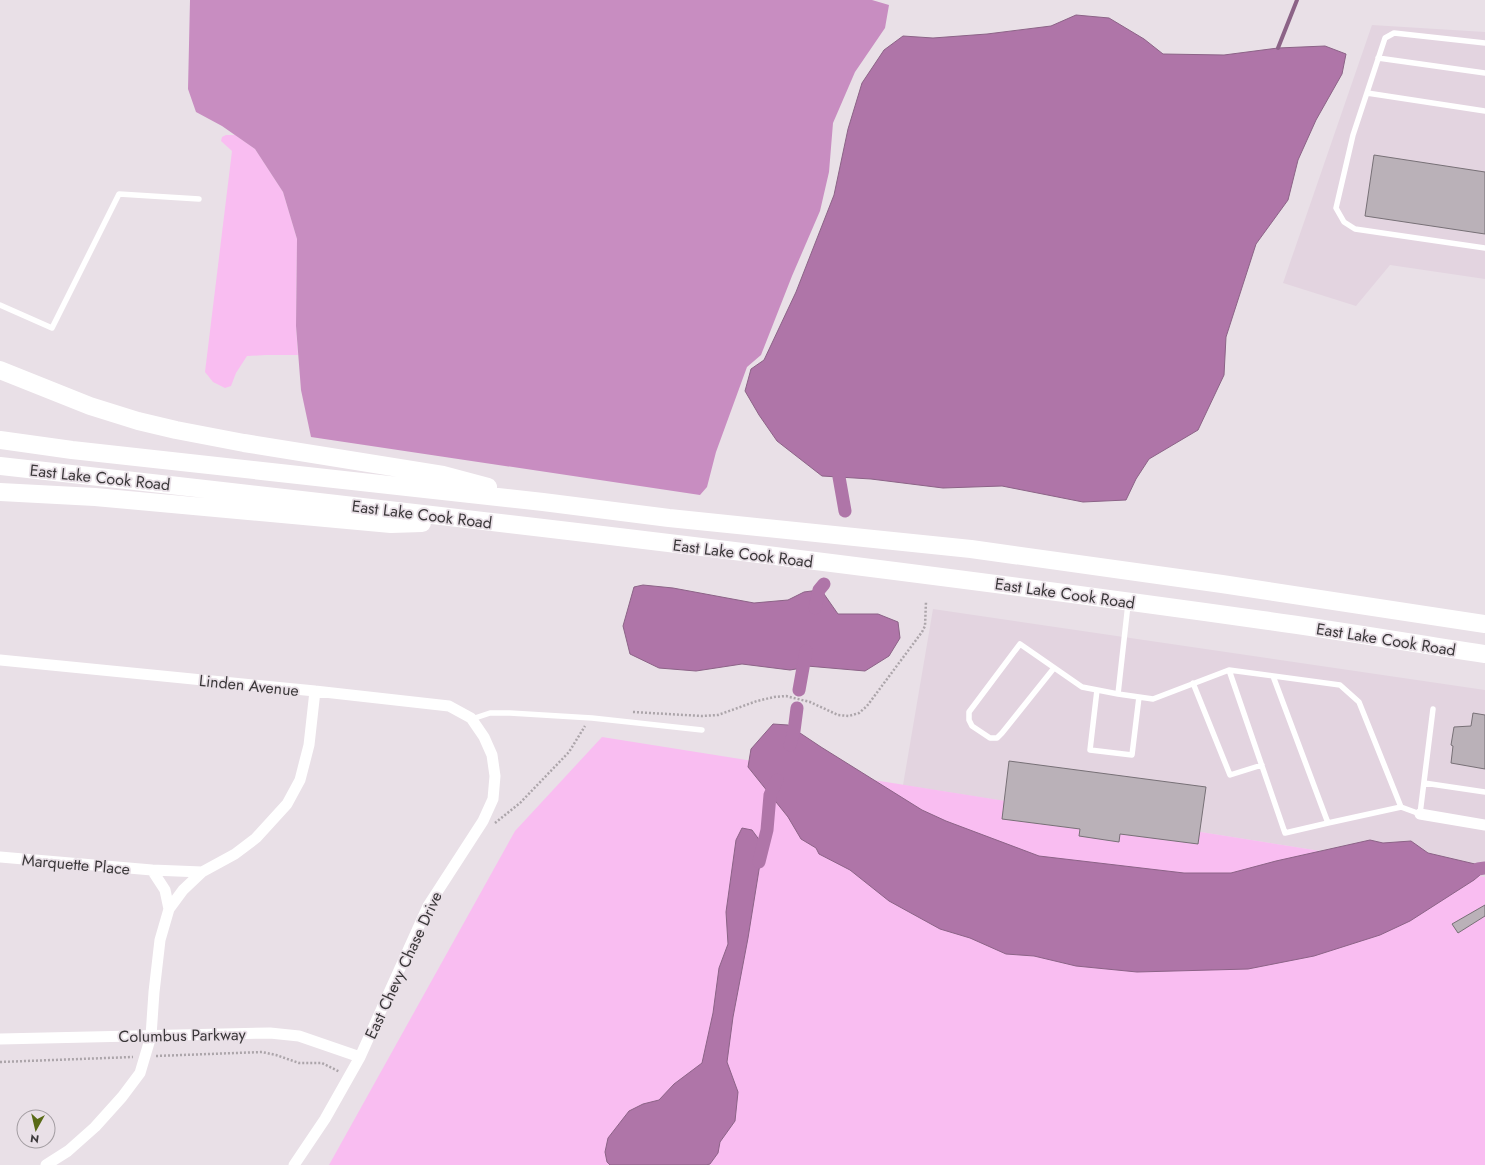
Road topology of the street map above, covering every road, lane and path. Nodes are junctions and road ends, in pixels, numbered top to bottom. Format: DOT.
graph roads {
  1 [pos="1485,44"];
  2 [pos="1378,58"];
  3 [pos="1485,72"];
  4 [pos="1367,93"];
  5 [pos="1485,111"];
  6 [pos="199,199"];
  7 [pos="1485,248"];
  8 [pos="0,305"];
  9 [pos="0,370"];
  10 [pos="0,440"];
  11 [pos="0,466"];
  12 [pos="0,492"];
  13 [pos="543,502"];
  14 [pos="476,520"];
  15 [pos="1133,572"];
  16 [pos="926,602"];
  17 [pos="1129,602"];
  18 [pos="1485,624"];
  19 [pos="1485,654"];
  20 [pos="0,660"];
  21 [pos="1054,668"];
  22 [pos="1229,670"];
  23 [pos="1273,676"];
  24 [pos="1193,683"];
  25 [pos="1097,690"];
  26 [pos="315,691"];
  27 [pos="1118,694"];
  28 [pos="1139,697"];
  29 [pos="1433,709"];
  30 [pos="632,712"];
  31 [pos="592,718"];
  32 [pos="471,719"];
  33 [pos="702,730"];
  34 [pos="484,737"];
  35 [pos="1262,765"];
  36 [pos="1424,783"];
  37 [pos="1485,792"];
  38 [pos="1401,807"];
  39 [pos="1420,814"];
  40 [pos="1328,823"];
  41 [pos="494,824"];
  42 [pos="1485,825"];
  43 [pos="0,857"];
  44 [pos="152,870"];
  45 [pos="202,872"];
  46 [pos="169,909"];
  47 [pos="151,1036"];
  48 [pos="0,1039"];
  49 [pos="145,1057"];
  50 [pos="360,1057"];
  51 [pos="0,1062"];
  52 [pos="349,1076"];
  53 [pos="46,1165"];
  54 [pos="294,1165"];
  1 -- 2 [label="lane"];
  2 -- 3 [label="lane"];
  2 -- 4 [label="lane"];
  4 -- 5 [label="lane"];
  4 -- 7 [label="lane"];
  6 -- 8 [label="lane"];
  9 -- 13 [label="main road"];
  10 -- 13 [label="main road, East Lake Cook Road"];
  11 -- 14 [label="main road, East Lake Cook Road"];
  12 -- 14 [label="main road"];
  13 -- 15 [label="main road, East Lake Cook Road"];
  14 -- 17 [label="main road, East Lake Cook Road"];
  15 -- 17 [label="main road"];
  15 -- 18 [label="main road, East Lake Cook Road"];
  16 -- 30 [label="path"];
  17 -- 19 [label="main road, East Lake Cook Road"];
  17 -- 27 [label="lane"];
  20 -- 26 [label="street, Linden Avenue"];
  21 -- 21 [label="lane"];
  21 -- 25 [label="lane"];
  22 -- 23 [label="lane"];
  22 -- 24 [label="lane"];
  22 -- 35 [label="lane"];
  23 -- 38 [label="lane"];
  23 -- 40 [label="lane"];
  24 -- 28 [label="lane"];
  24 -- 35 [label="lane"];
  25 -- 27 [label="lane"];
  25 -- 28 [label="lane"];
  26 -- 32 [label="street, Linden Avenue"];
  26 -- 45 [label="street"];
  27 -- 28 [label="lane"];
  29 -- 36 [label="lane"];
  31 -- 32 [label="lane"];
  31 -- 33 [label="lane"];
  31 -- 41 [label="path"];
  32 -- 34 [label="street, Linden Avenue"];
  34 -- 50 [label="street, East Chevy Chase Drive"];
  35 -- 40 [label="lane"];
  36 -- 37 [label="lane"];
  36 -- 39 [label="lane"];
  38 -- 39 [label="lane"];
  38 -- 40 [label="lane"];
  39 -- 42 [label="street"];
  43 -- 44 [label="street, Marquette Place"];
  44 -- 45 [label="street, Marquette Place"];
  44 -- 46 [label="street, Marquette Place"];
  45 -- 46 [label="street"];
  46 -- 47 [label="street"];
  47 -- 48 [label="street, Columbus Parkway"];
  47 -- 49 [label="street"];
  47 -- 50 [label="street, Columbus Parkway"];
  49 -- 51 [label="path"];
  49 -- 52 [label="path"];
  49 -- 53 [label="street"];
  50 -- 52 [label="street, East Chevy Chase Drive"];
  52 -- 54 [label="street, East Chevy Chase Drive"];
}
